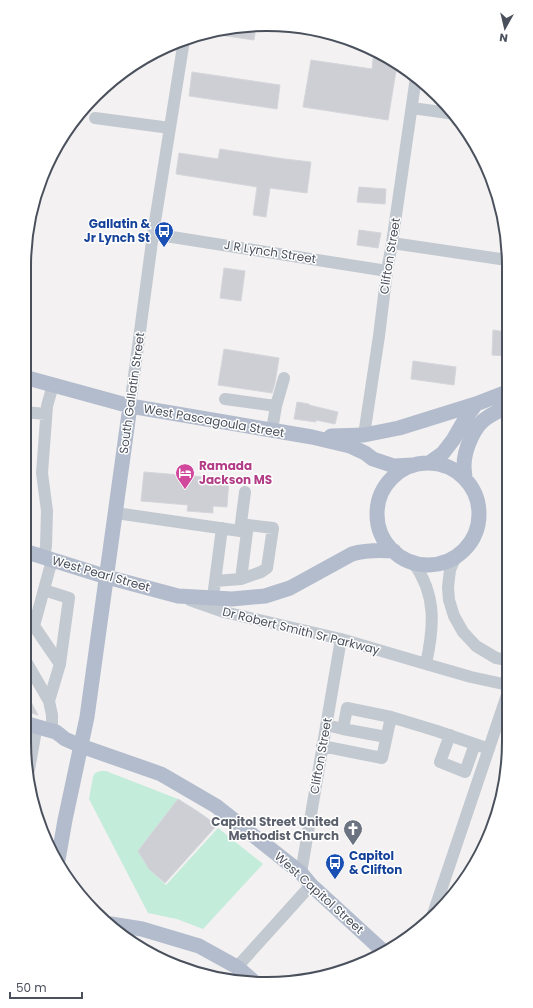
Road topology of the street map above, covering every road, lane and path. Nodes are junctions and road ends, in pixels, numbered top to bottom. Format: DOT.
graph roads {
  1 [pos="180,48"];
  2 [pos="415,84"];
  3 [pos="412,108"];
  4 [pos="445,113"];
  5 [pos="94,118"];
  6 [pos="170,128"];
  7 [pos="153,234"];
  8 [pos="392,243"];
  9 [pos="502,259"];
  10 [pos="387,271"];
  11 [pos="284,378"];
  12 [pos="31,379"];
  13 [pos="53,385"];
  14 [pos="502,394"];
  15 [pos="225,399"];
  16 [pos="476,404"];
  17 [pos="130,406"];
  18 [pos="276,406"];
  19 [pos="502,410"];
  20 [pos="31,413"];
  21 [pos="46,414"];
  22 [pos="272,430"];
  23 [pos="364,435"];
  24 [pos="312,436"];
  25 [pos="429,463"];
  26 [pos="413,465"];
  27 [pos="465,479"];
  28 [pos="245,492"];
  29 [pos="116,513"];
  30 [pos="222,528"];
  31 [pos="243,532"];
  32 [pos="394,552"];
  33 [pos="31,553"];
  34 [pos="456,556"];
  35 [pos="48,558"];
  36 [pos="413,562"];
  37 [pos="107,577"];
  38 [pos="241,579"];
  39 [pos="215,581"];
  40 [pos="44,590"];
  41 [pos="178,596"];
  42 [pos="213,598"];
  43 [pos="340,639"];
  44 [pos="502,659"];
  45 [pos="60,664"];
  46 [pos="426,664"];
  47 [pos="31,670"];
  48 [pos="502,684"];
  49 [pos="49,702"];
  50 [pos="502,710"];
  51 [pos="391,717"];
  52 [pos="31,725"];
  53 [pos="326,725"];
  54 [pos="343,728"];
  55 [pos="52,731"];
  56 [pos="31,735"];
  57 [pos="450,735"];
  58 [pos="386,737"];
  59 [pos="65,739"];
  60 [pos="475,744"];
  61 [pos="81,746"];
  62 [pos="322,746"];
  63 [pos="489,749"];
  64 [pos="59,853"];
  65 [pos="301,873"];
  66 [pos="310,885"];
  67 [pos="436,905"];
  68 [pos="119,925"];
  69 [pos="379,948"];
  70 [pos="237,967"];
  71 [pos="247,976"];
  1 -- 6 [label="street, South Gallatin Street"];
  2 -- 3 [label="street, Clifton Street"];
  3 -- 4 [label="street"];
  3 -- 8 [label="street, Clifton Street"];
  5 -- 6 [label="street"];
  6 -- 7 [label="street, South Gallatin Street"];
  7 -- 10 [label="street, J R Lynch Street"];
  7 -- 17 [label="street, South Gallatin Street"];
  8 -- 9 [label="street"];
  8 -- 10 [label="street, Clifton Street"];
  10 -- 23 [label="street, Clifton Street"];
  11 -- 18 [label="street"];
  12 -- 13 [label="main road, West Pascagoula Street"];
  13 -- 17 [label="main road, West Pascagoula Street"];
  13 -- 21 [label="street"];
  14 -- 16 [label="main road, West Pascagoula Street"];
  15 -- 18 [label="street"];
  16 -- 23 [label="main road, West Pascagoula Street"];
  16 -- 25 [label="main road"];
  17 -- 22 [label="main road, West Pascagoula Street"];
  17 -- 29 [label="main road, South Gallatin Street"];
  18 -- 22 [label="street"];
  19 -- 27 [label="main road"];
  20 -- 21 [label="street"];
  21 -- 35 [label="street"];
  22 -- 24 [label="main road, West Pascagoula Street"];
  23 -- 24 [label="main road, West Pascagoula Street"];
  24 -- 26 [label="main road, West Pascagoula Street"];
  25 -- 26 [label="main road"];
  25 -- 27 [label="main road"];
  26 -- 32 [label="main road"];
  27 -- 34 [label="main road"];
  28 -- 31 [label="street"];
  29 -- 30 [label="street"];
  29 -- 37 [label="main road, South Gallatin Street"];
  30 -- 31 [label="street"];
  30 -- 39 [label="street"];
  31 -- 38 [label="street"];
  31 -- 38 [label="street"];
  32 -- 36 [label="main road"];
  32 -- 42 [label="main road, West Pearl Street"];
  33 -- 35 [label="main road, West Pearl Street"];
  34 -- 36 [label="main road"];
  34 -- 44 [label="street"];
  35 -- 37 [label="main road, West Pearl Street"];
  35 -- 40 [label="street"];
  36 -- 46 [label="street"];
  37 -- 41 [label="main road, West Pearl Street"];
  37 -- 61 [label="main road, South Gallatin Street"];
  38 -- 39 [label="street"];
  39 -- 42 [label="street"];
  40 -- 45 [label="street"];
  40 -- 45 [label="street"];
  41 -- 42 [label="main road, West Pearl Street"];
  41 -- 43 [label="street, Dr Robert Smith Sr Parkway"];
  43 -- 46 [label="street, Dr Robert Smith Sr Parkway"];
  43 -- 53 [label="street, Clifton Street"];
  45 -- 49 [label="street"];
  46 -- 48 [label="street, Dr Robert Smith Sr Parkway"];
  47 -- 49 [label="street"];
  49 -- 55 [label="street"];
  50 -- 63 [label="street"];
  51 -- 54 [label="street"];
  51 -- 57 [label="street"];
  51 -- 58 [label="street"];
  52 -- 55 [label="main road, West Capitol Street"];
  53 -- 54 [label="street"];
  53 -- 62 [label="street, Clifton Street"];
  54 -- 58 [label="street"];
  55 -- 59 [label="main road, West Capitol Street"];
  56 -- 59 [label="main road, West Capitol Street"];
  57 -- 60 [label="street"];
  57 -- 60 [label="street"];
  58 -- 62 [label="street"];
  59 -- 61 [label="main road, West Capitol Street"];
  60 -- 63 [label="street"];
  61 -- 64 [label="main road, South Gallatin Street"];
  61 -- 65 [label="main road, West Capitol Street"];
  62 -- 65 [label="street, Clifton Street"];
  63 -- 67 [label="street"];
  65 -- 66 [label="main road, West Capitol Street"];
  66 -- 69 [label="main road, West Capitol Street"];
  66 -- 70 [label="street"];
  68 -- 70 [label="main road"];
  70 -- 71 [label="main road"];
}
